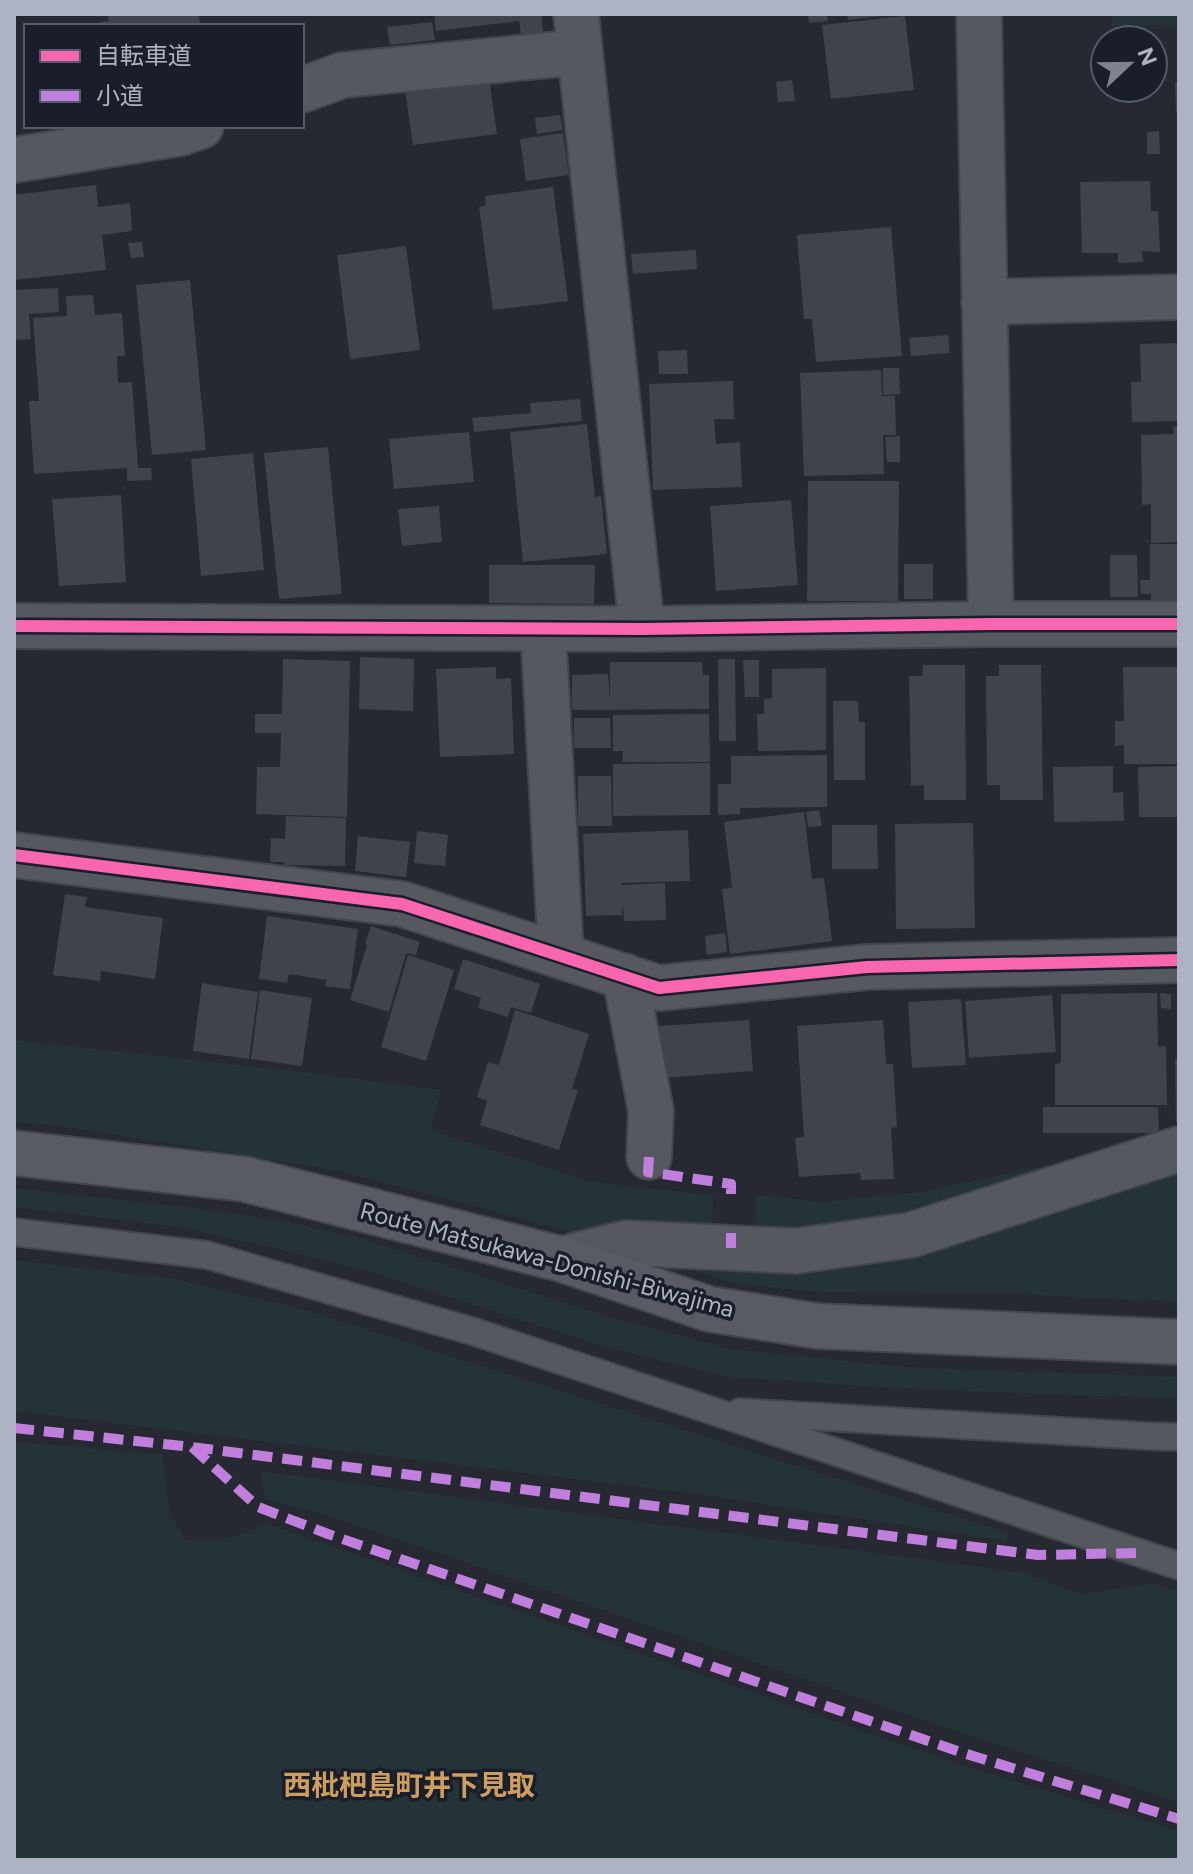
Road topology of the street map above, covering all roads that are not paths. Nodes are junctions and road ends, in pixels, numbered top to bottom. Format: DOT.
graph roads {
  1 [pos="979,14"];
  2 [pos="578,33"];
  3 [pos="304,89"];
  4 [pos="195,128"];
  5 [pos="14,160"];
  6 [pos="1179,297"];
  7 [pos="984,302"];
  8 [pos="991,624"];
  9 [pos="1179,624"];
  10 [pos="14,626"];
  11 [pos="543,629"];
  12 [pos="642,629"];
  13 [pos="14,855"];
  14 [pos="561,955"];
  15 [pos="1179,960"];
  16 [pos="625,976"];
  17 [pos="1179,1149"];
  18 [pos="14,1153"];
  19 [pos="649,1157"];
  20 [pos="14,1232"];
  21 [pos="561,1259"];
  22 [pos="1179,1342"];
  23 [pos="705,1409"];
  24 [pos="1179,1437"];
  25 [pos="1179,1566"];
  1 -- 7 [label="street"];
  2 -- 3 [label="street"];
  2 -- 12 [label="street"];
  4 -- 5 [label="street"];
  6 -- 7 [label="street"];
  7 -- 8 [label="street"];
  8 -- 9 [label="street"];
  8 -- 12 [label="street"];
  10 -- 11 [label="street"];
  11 -- 12 [label="street"];
  11 -- 14 [label="street"];
  13 -- 14 [label="street"];
  14 -- 16 [label="street"];
  15 -- 16 [label="street"];
  16 -- 19 [label="street"];
  17 -- 21 [label="street"];
  18 -- 21 [label="main road, Route Matsukawa-Donishi-Biwajima"];
  20 -- 23 [label="lane"];
  21 -- 22 [label="main road, Route Matsukawa-Donishi-Biwajima"];
  23 -- 24 [label="lane"];
  23 -- 25 [label="lane"];
}
